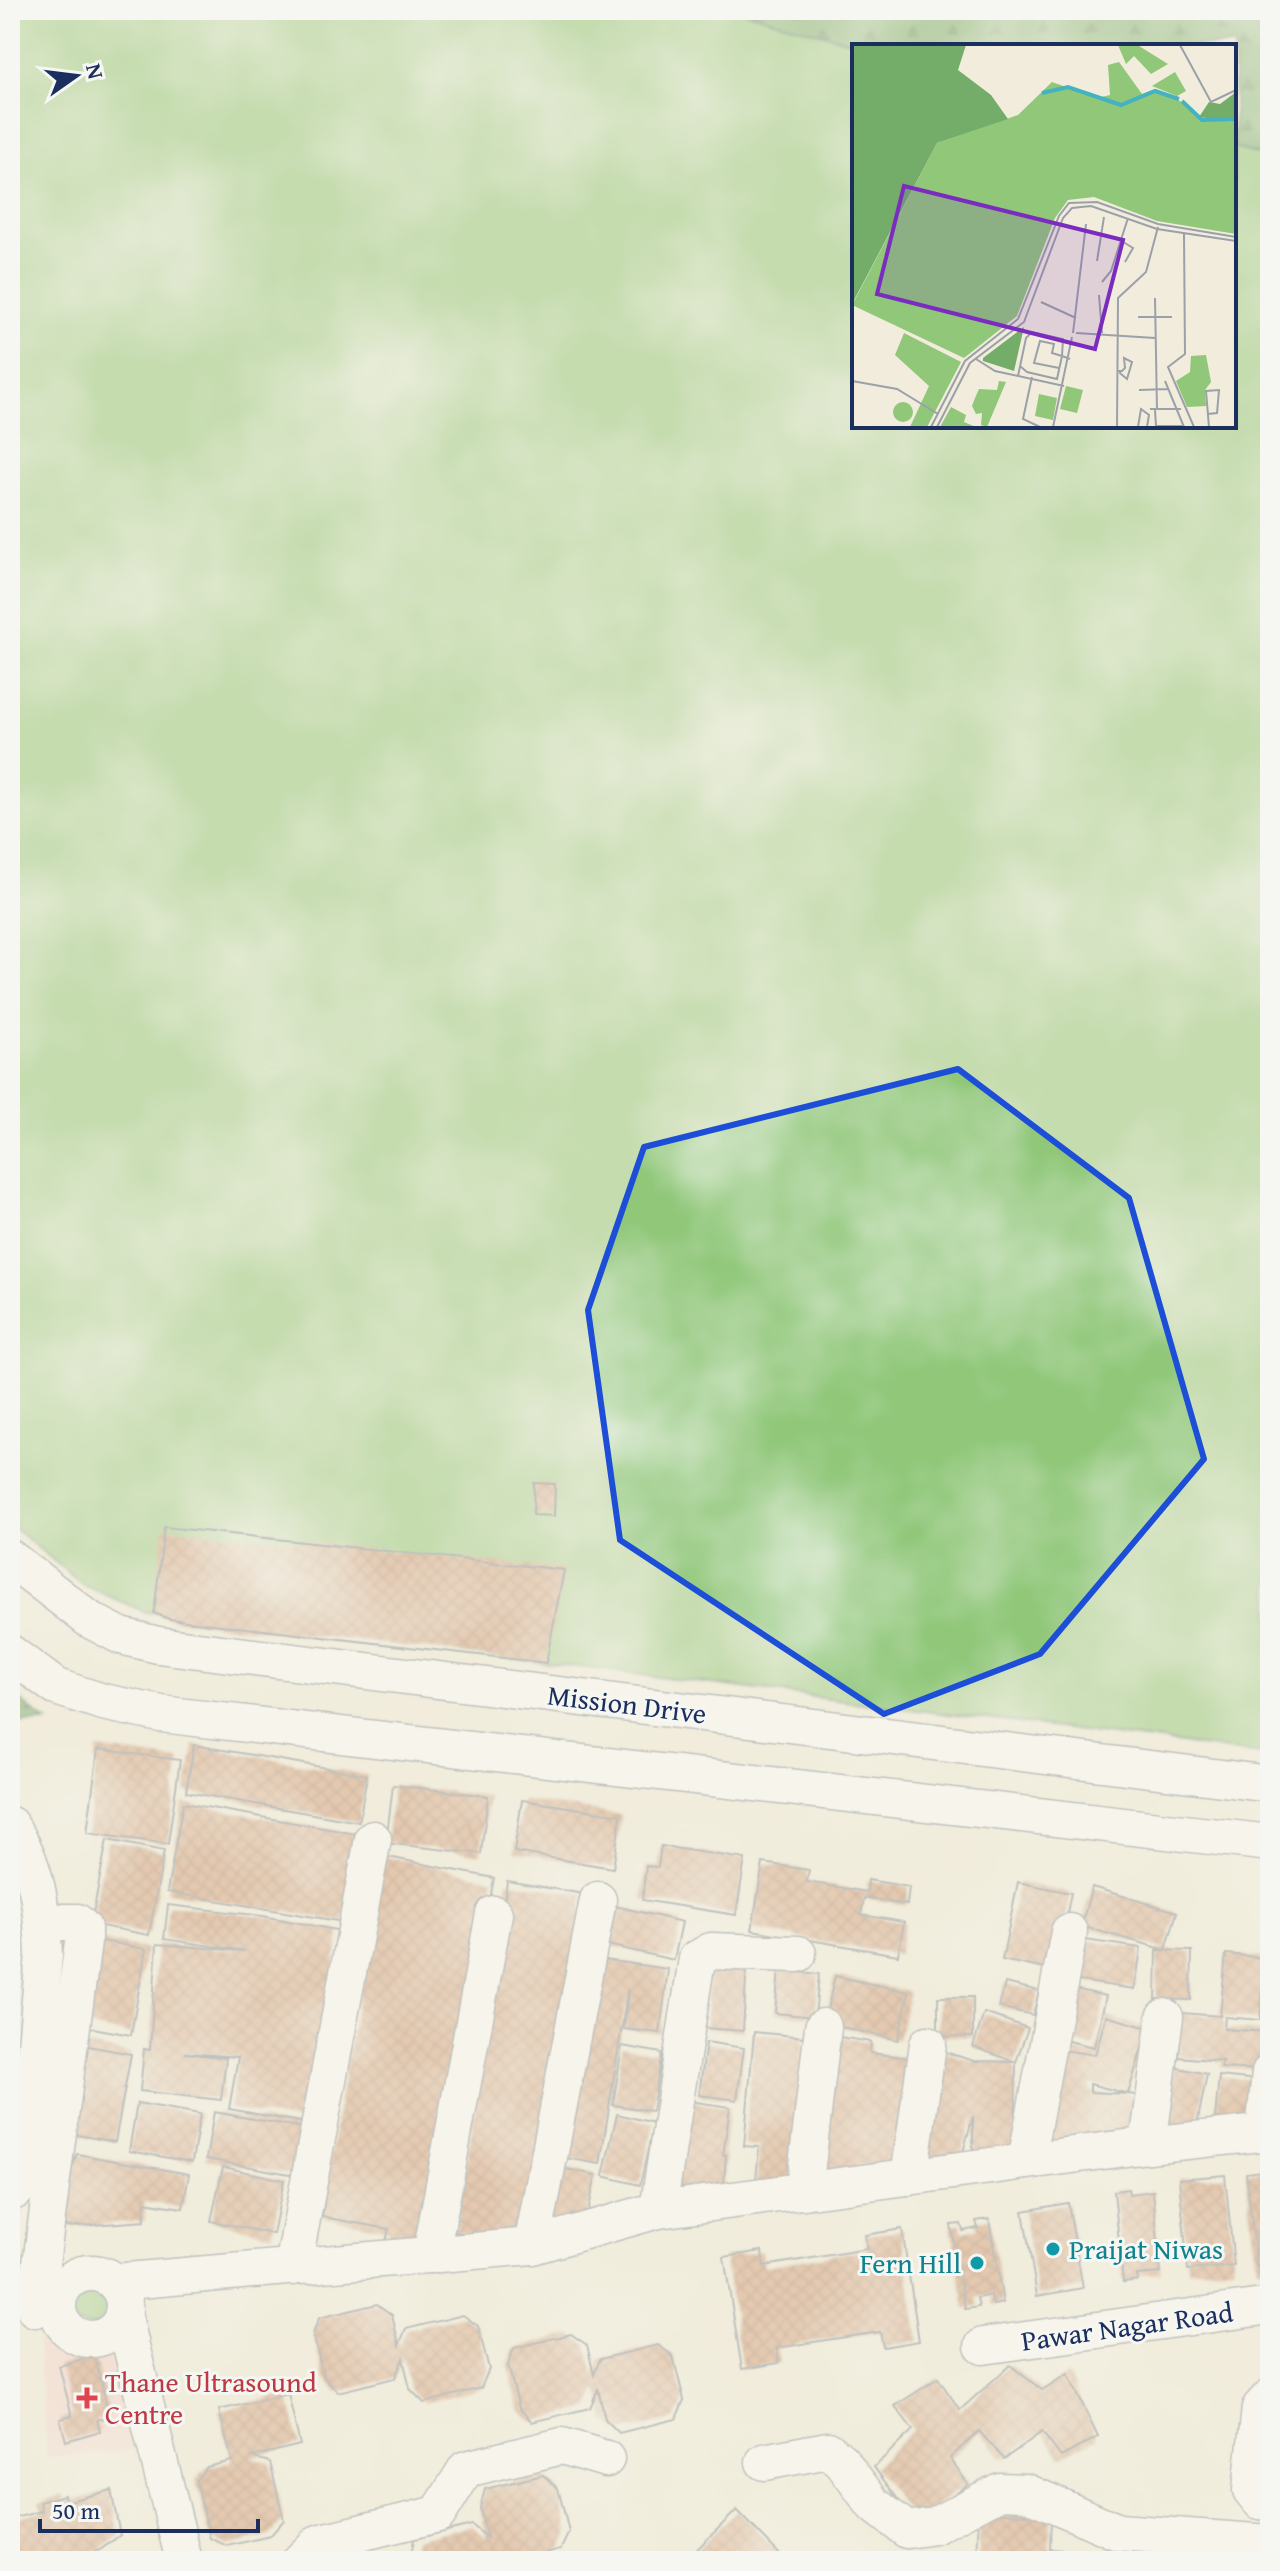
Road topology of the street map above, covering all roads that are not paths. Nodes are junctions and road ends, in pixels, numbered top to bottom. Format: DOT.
graph roads {
  1 [pos="10,1558"];
  2 [pos="10,1653"];
  3 [pos="1270,1784"];
  4 [pos="10,1825"];
  5 [pos="373,1839"];
  6 [pos="1270,1843"];
  7 [pos="598,1900"];
  8 [pos="494,1914"];
  9 [pos="43,1922"];
  10 [pos="1069,1932"];
  11 [pos="798,1954"];
  12 [pos="1165,2017"];
  13 [pos="823,2027"];
  14 [pos="928,2044"];
  15 [pos="1270,2072"];
  16 [pos="1267,2132"];
  17 [pos="1148,2145"];
  18 [pos="1026,2161"];
  19 [pos="909,2177"];
  20 [pos="804,2191"];
  21 [pos="10,2193"];
  22 [pos="658,2210"];
  23 [pos="532,2246"];
  24 [pos="431,2255"];
  25 [pos="293,2267"];
  26 [pos="37,2298"];
  27 [pos="119,2298"];
  28 [pos="1270,2306"];
  29 [pos="983,2346"];
  30 [pos="1270,2397"];
  31 [pos="606,2459"];
  32 [pos="764,2462"];
  33 [pos="1270,2502"];
  34 [pos="1270,2543"];
  35 [pos="184,2561"];
  36 [pos="300,2561"];
  1 -- 3 [label="street, Mission Drive"];
  2 -- 6 [label="street"];
  4 -- 9 [label="street"];
  5 -- 25 [label="street"];
  7 -- 23 [label="street"];
  8 -- 24 [label="street"];
  9 -- 21 [label="street"];
  9 -- 26 [label="street"];
  10 -- 18 [label="street"];
  11 -- 22 [label="street"];
  12 -- 17 [label="street"];
  13 -- 20 [label="street"];
  14 -- 19 [label="street"];
  15 -- 16 [label="street"];
  16 -- 17 [label="street"];
  17 -- 18 [label="street"];
  18 -- 19 [label="street"];
  19 -- 20 [label="street"];
  20 -- 22 [label="street"];
  22 -- 23 [label="street"];
  23 -- 24 [label="street"];
  24 -- 25 [label="street"];
  25 -- 27 [label="street"];
  26 -- 27 [label="street"];
  26 -- 27 [label="street"];
  27 -- 35 [label="street"];
  28 -- 29 [label="street, Pawar Nagar Road"];
  30 -- 33 [label="street"];
  31 -- 36 [label="street"];
  32 -- 34 [label="street"];
}
